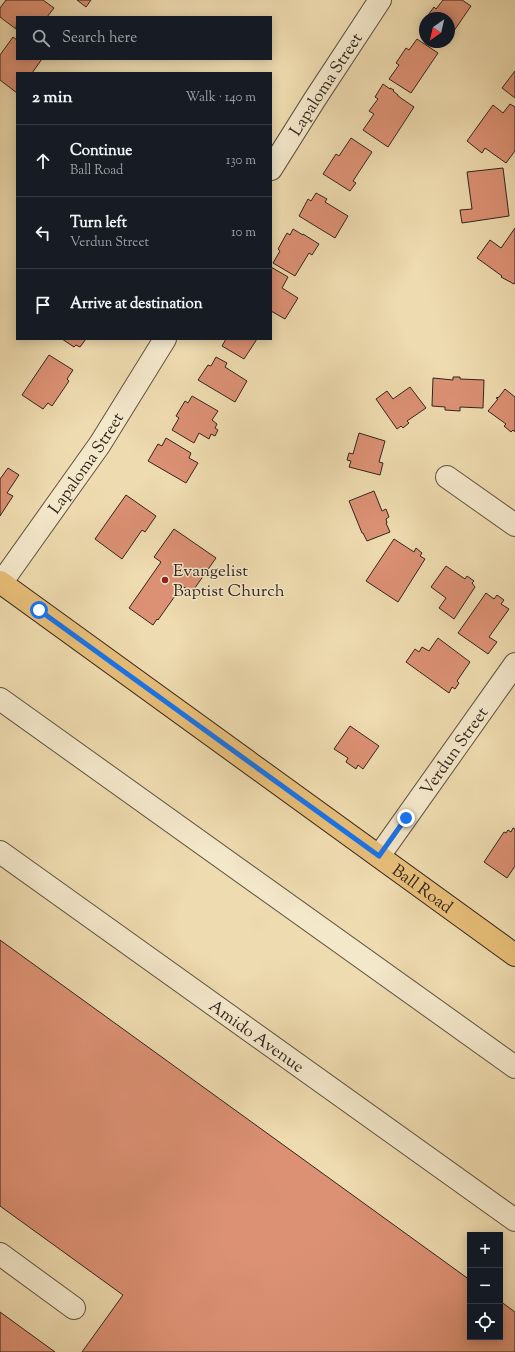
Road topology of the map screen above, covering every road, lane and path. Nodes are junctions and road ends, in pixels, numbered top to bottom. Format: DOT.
graph roads {
  1 [pos="380,0"];
  2 [pos="272,167"];
  3 [pos="164,340"];
  4 [pos="448,477"];
  5 [pos="515,525"];
  6 [pos="0,582"];
  7 [pos="515,664"];
  8 [pos="0,699"];
  9 [pos="0,852"];
  10 [pos="379,856"];
  11 [pos="515,955"];
  12 [pos="515,1066"];
  13 [pos="515,1220"];
  14 [pos="0,1254"];
  15 [pos="74,1308"];
  1 -- 2 [label="street, Lapaloma Street"];
  3 -- 6 [label="street, Lapaloma Street"];
  4 -- 5 [label="street"];
  6 -- 10 [label="main road, Ball Road"];
  7 -- 10 [label="street, Verdun Street"];
  8 -- 12 [label="street"];
  9 -- 13 [label="street, Amido Avenue"];
  10 -- 11 [label="main road, Ball Road"];
  14 -- 15 [label="street"];
}
